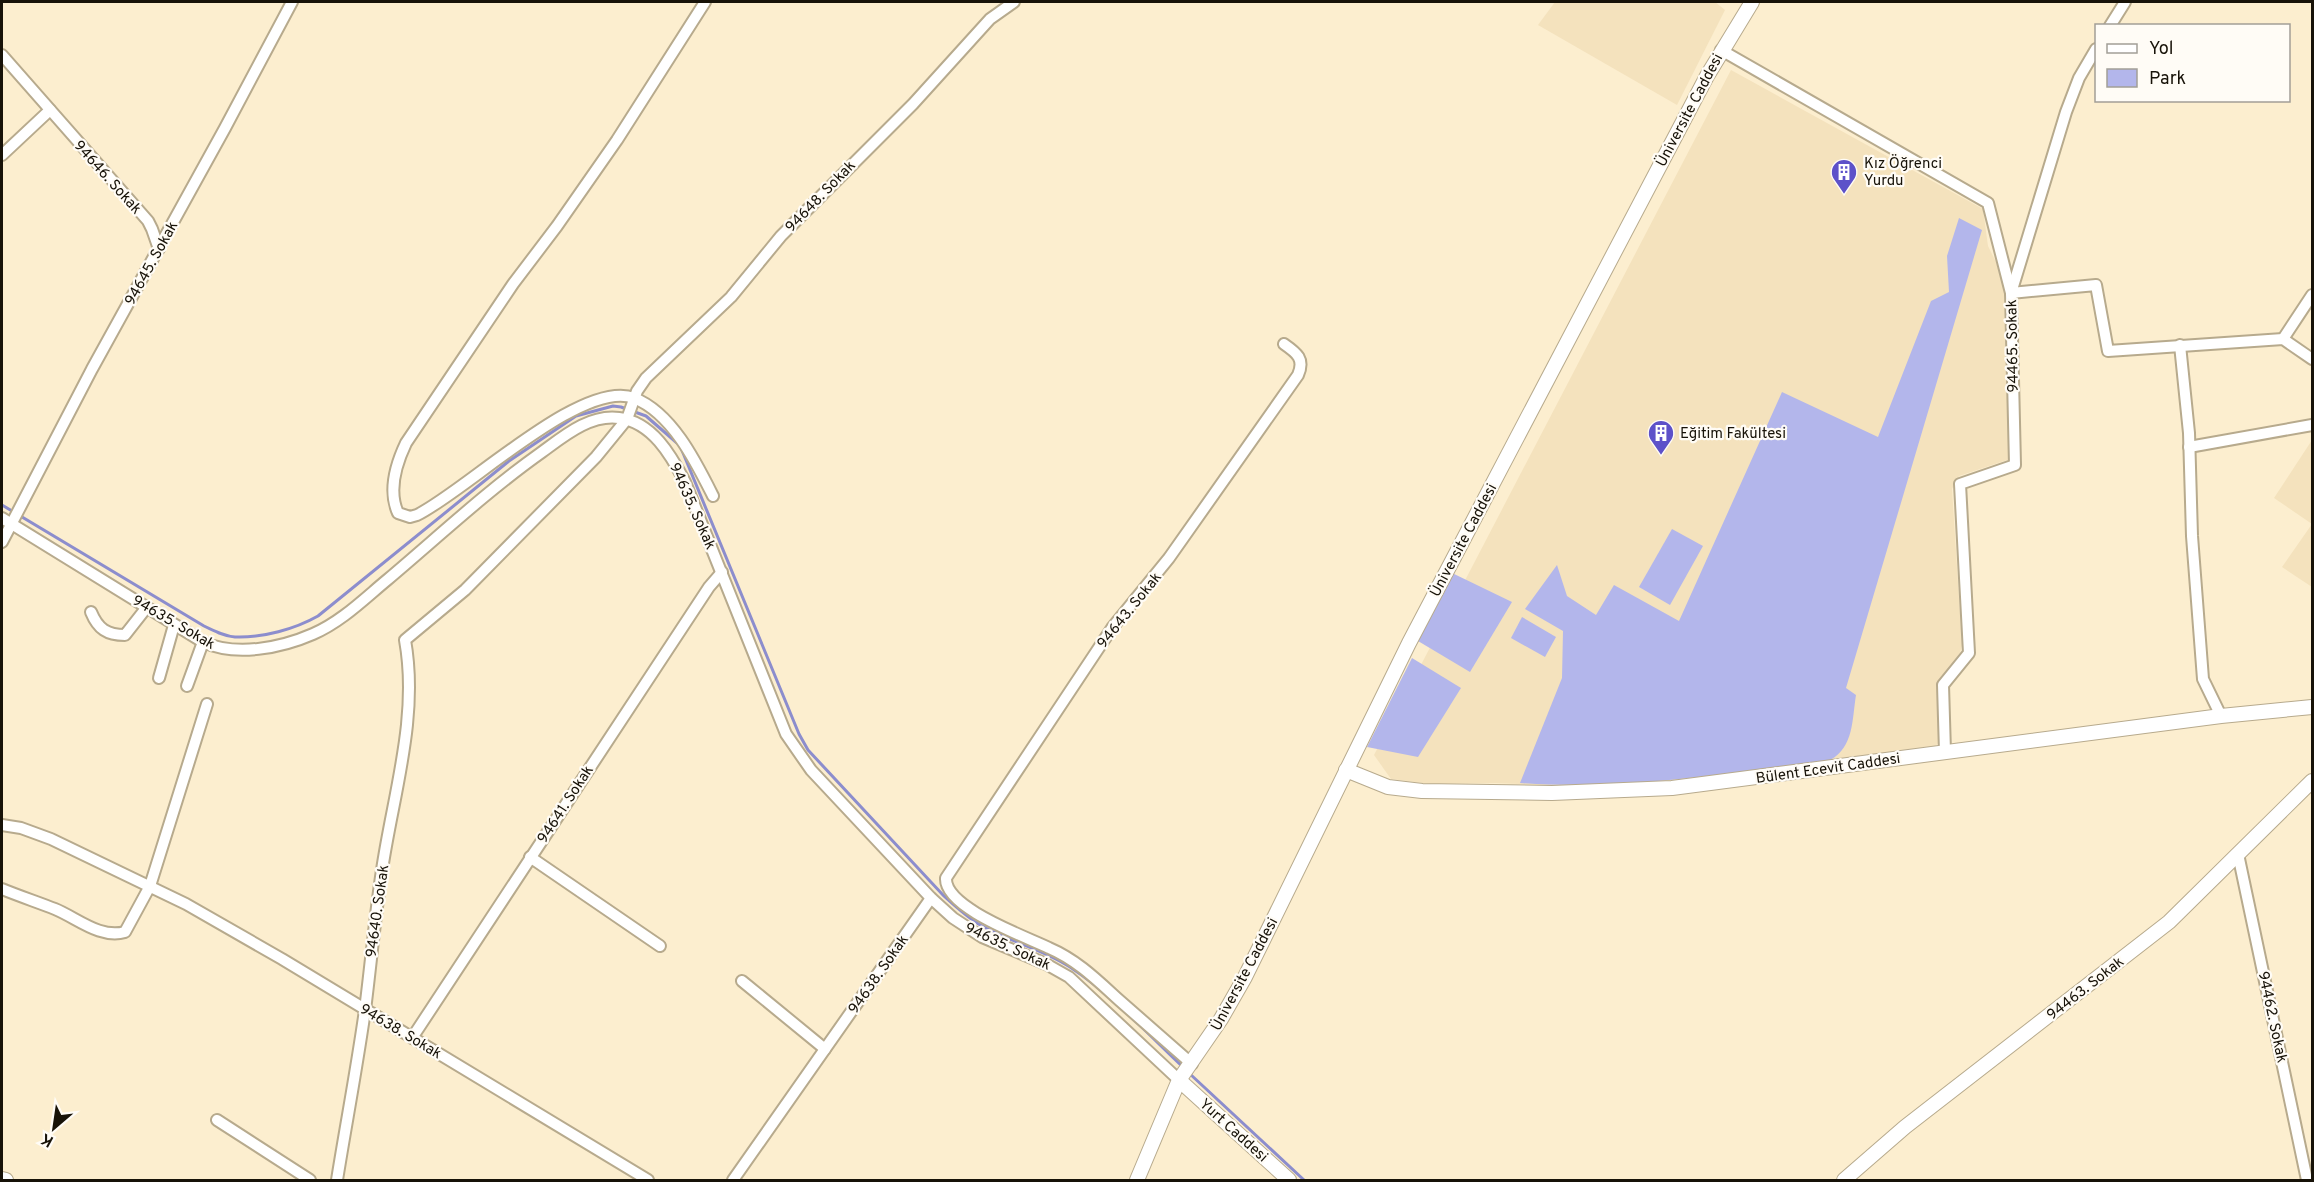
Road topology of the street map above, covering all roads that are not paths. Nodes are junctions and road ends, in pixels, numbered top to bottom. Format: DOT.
graph roads {
  1 [pos="292,2"];
  2 [pos="705,2"];
  3 [pos="1014,2"];
  4 [pos="1752,2"];
  5 [pos="2125,2"];
  6 [pos="2111,24"];
  7 [pos="1721,50"];
  8 [pos="2095,52"];
  9 [pos="2,55"];
  10 [pos="50,110"];
  11 [pos="2,155"];
  12 [pos="159,249"];
  13 [pos="2011,293"];
  14 [pos="2313,295"];
  15 [pos="2283,339"];
  16 [pos="1284,344"];
  17 [pos="2180,345"];
  18 [pos="2313,359"];
  19 [pos="634,398"];
  20 [pos="627,419"];
  21 [pos="2313,425"];
  22 [pos="2189,447"];
  23 [pos="713,496"];
  24 [pos="11,517"];
  25 [pos="2,542"];
  26 [pos="722,572"];
  27 [pos="147,607"];
  28 [pos="91,612"];
  29 [pos="174,625"];
  30 [pos="203,642"];
  31 [pos="159,678"];
  32 [pos="188,686"];
  33 [pos="207,704"];
  34 [pos="2312,708"];
  35 [pos="2221,716"];
  36 [pos="1945,752"];
  37 [pos="1346,770"];
  38 [pos="2313,781"];
  39 [pos="2,825"];
  40 [pos="2238,854"];
  41 [pos="530,857"];
  42 [pos="945,882"];
  43 [pos="150,886"];
  44 [pos="2,889"];
  45 [pos="931,898"];
  46 [pos="660,946"];
  47 [pos="742,981"];
  48 [pos="365,1010"];
  49 [pos="412,1038"];
  50 [pos="825,1049"];
  51 [pos="1192,1064"];
  52 [pos="1179,1080"];
  53 [pos="217,1120"];
  54 [pos="2,1179"];
  55 [pos="6,1180"];
  56 [pos="310,1180"];
  57 [pos="337,1180"];
  58 [pos="648,1180"];
  59 [pos="733,1180"];
  60 [pos="1137,1180"];
  61 [pos="1289,1180"];
  62 [pos="1844,1180"];
  63 [pos="2307,1180"];
  1 -- 12 [label="street, 94645. Sokak"];
  2 -- 19 [label="street"];
  3 -- 19 [label="street, 94648. Sokak"];
  4 -- 7 [label="street, Üniversite Caddesi"];
  5 -- 6 [label="street"];
  7 -- 13 [label="street, 94465. Sokak"];
  7 -- 37 [label="street, Üniversite Caddesi"];
  8 -- 13 [label="street"];
  9 -- 10 [label="street, 94646. Sokak"];
  10 -- 11 [label="street"];
  10 -- 12 [label="street, 94646. Sokak"];
  12 -- 24 [label="street, 94645. Sokak"];
  13 -- 17 [label="street"];
  13 -- 36 [label="street, 94465. Sokak"];
  14 -- 15 [label="street"];
  15 -- 17 [label="street"];
  15 -- 18 [label="street"];
  16 -- 42 [label="street, 94643. Sokak"];
  17 -- 22 [label="street"];
  19 -- 20 [label="street, 94648. Sokak"];
  19 -- 23 [label="street"];
  20 -- 26 [label="street, 94635. Sokak"];
  20 -- 30 [label="street, 94635. Sokak"];
  20 -- 48 [label="street, 94640. Sokak"];
  21 -- 22 [label="street"];
  22 -- 35 [label="street"];
  24 -- 25 [label="street, 94645. Sokak"];
  24 -- 27 [label="street, 94635. Sokak"];
  26 -- 41 [label="street, 94641. Sokak"];
  26 -- 45 [label="street, 94635. Sokak"];
  27 -- 28 [label="street"];
  27 -- 29 [label="street, 94635. Sokak"];
  29 -- 30 [label="street, 94635. Sokak"];
  29 -- 31 [label="street"];
  30 -- 32 [label="street"];
  33 -- 43 [label="street"];
  34 -- 35 [label="street, Bülent Ecevit Caddesi"];
  35 -- 36 [label="street, Bülent Ecevit Caddesi"];
  36 -- 37 [label="street, Bülent Ecevit Caddesi"];
  37 -- 51 [label="street, Üniversite Caddesi"];
  38 -- 40 [label="street, 94463. Sokak"];
  39 -- 43 [label="street, 94638. Sokak"];
  40 -- 62 [label="street, 94463. Sokak"];
  40 -- 63 [label="street, 94462. Sokak"];
  41 -- 46 [label="street"];
  41 -- 49 [label="street, 94641. Sokak"];
  42 -- 51 [label="street, 94635. Sokak"];
  43 -- 44 [label="street"];
  43 -- 48 [label="street, 94638. Sokak"];
  45 -- 50 [label="street, 94638. Sokak"];
  45 -- 52 [label="street, 94635. Sokak"];
  47 -- 50 [label="street"];
  48 -- 49 [label="street, 94638. Sokak"];
  48 -- 57 [label="street, 94640. Sokak"];
  49 -- 58 [label="street, 94638. Sokak"];
  50 -- 59 [label="street, 94638. Sokak"];
  51 -- 52 [label="street, Üniversite Caddesi"];
  52 -- 60 [label="street, Üniversite Caddesi"];
  52 -- 61 [label="street, Yurt Caddesi"];
  53 -- 56 [label="street"];
  54 -- 55 [label="street"];
}
